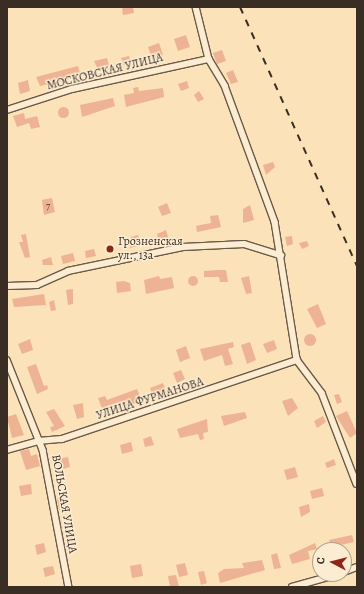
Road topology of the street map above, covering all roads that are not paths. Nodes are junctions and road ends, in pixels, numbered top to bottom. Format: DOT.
graph roads {
  1 [pos="196,7"];
  2 [pos="209,59"];
  3 [pos="7,110"];
  4 [pos="281,254"];
  5 [pos="7,286"];
  6 [pos="7,360"];
  7 [pos="297,360"];
  8 [pos="38,440"];
  9 [pos="7,450"];
  10 [pos="357,484"];
  11 [pos="312,581"];
  12 [pos="69,587"];
  13 [pos="292,587"];
  1 -- 2 [label="street"];
  2 -- 3 [label="street, МОСКОВСКАЯ УЛИЦА"];
  2 -- 4 [label="street"];
  4 -- 5 [label="street"];
  4 -- 7 [label="street"];
  6 -- 8 [label="street, ВОЛЬСКАЯ УЛИЦА"];
  7 -- 8 [label="street, УЛИЦА ФУРМАНОВА"];
  7 -- 10 [label="street"];
  8 -- 9 [label="street, УЛИЦА ФУРМАНОВА"];
  8 -- 12 [label="street, ВОЛЬСКАЯ УЛИЦА"];
  11 -- 13 [label="street"];
}
